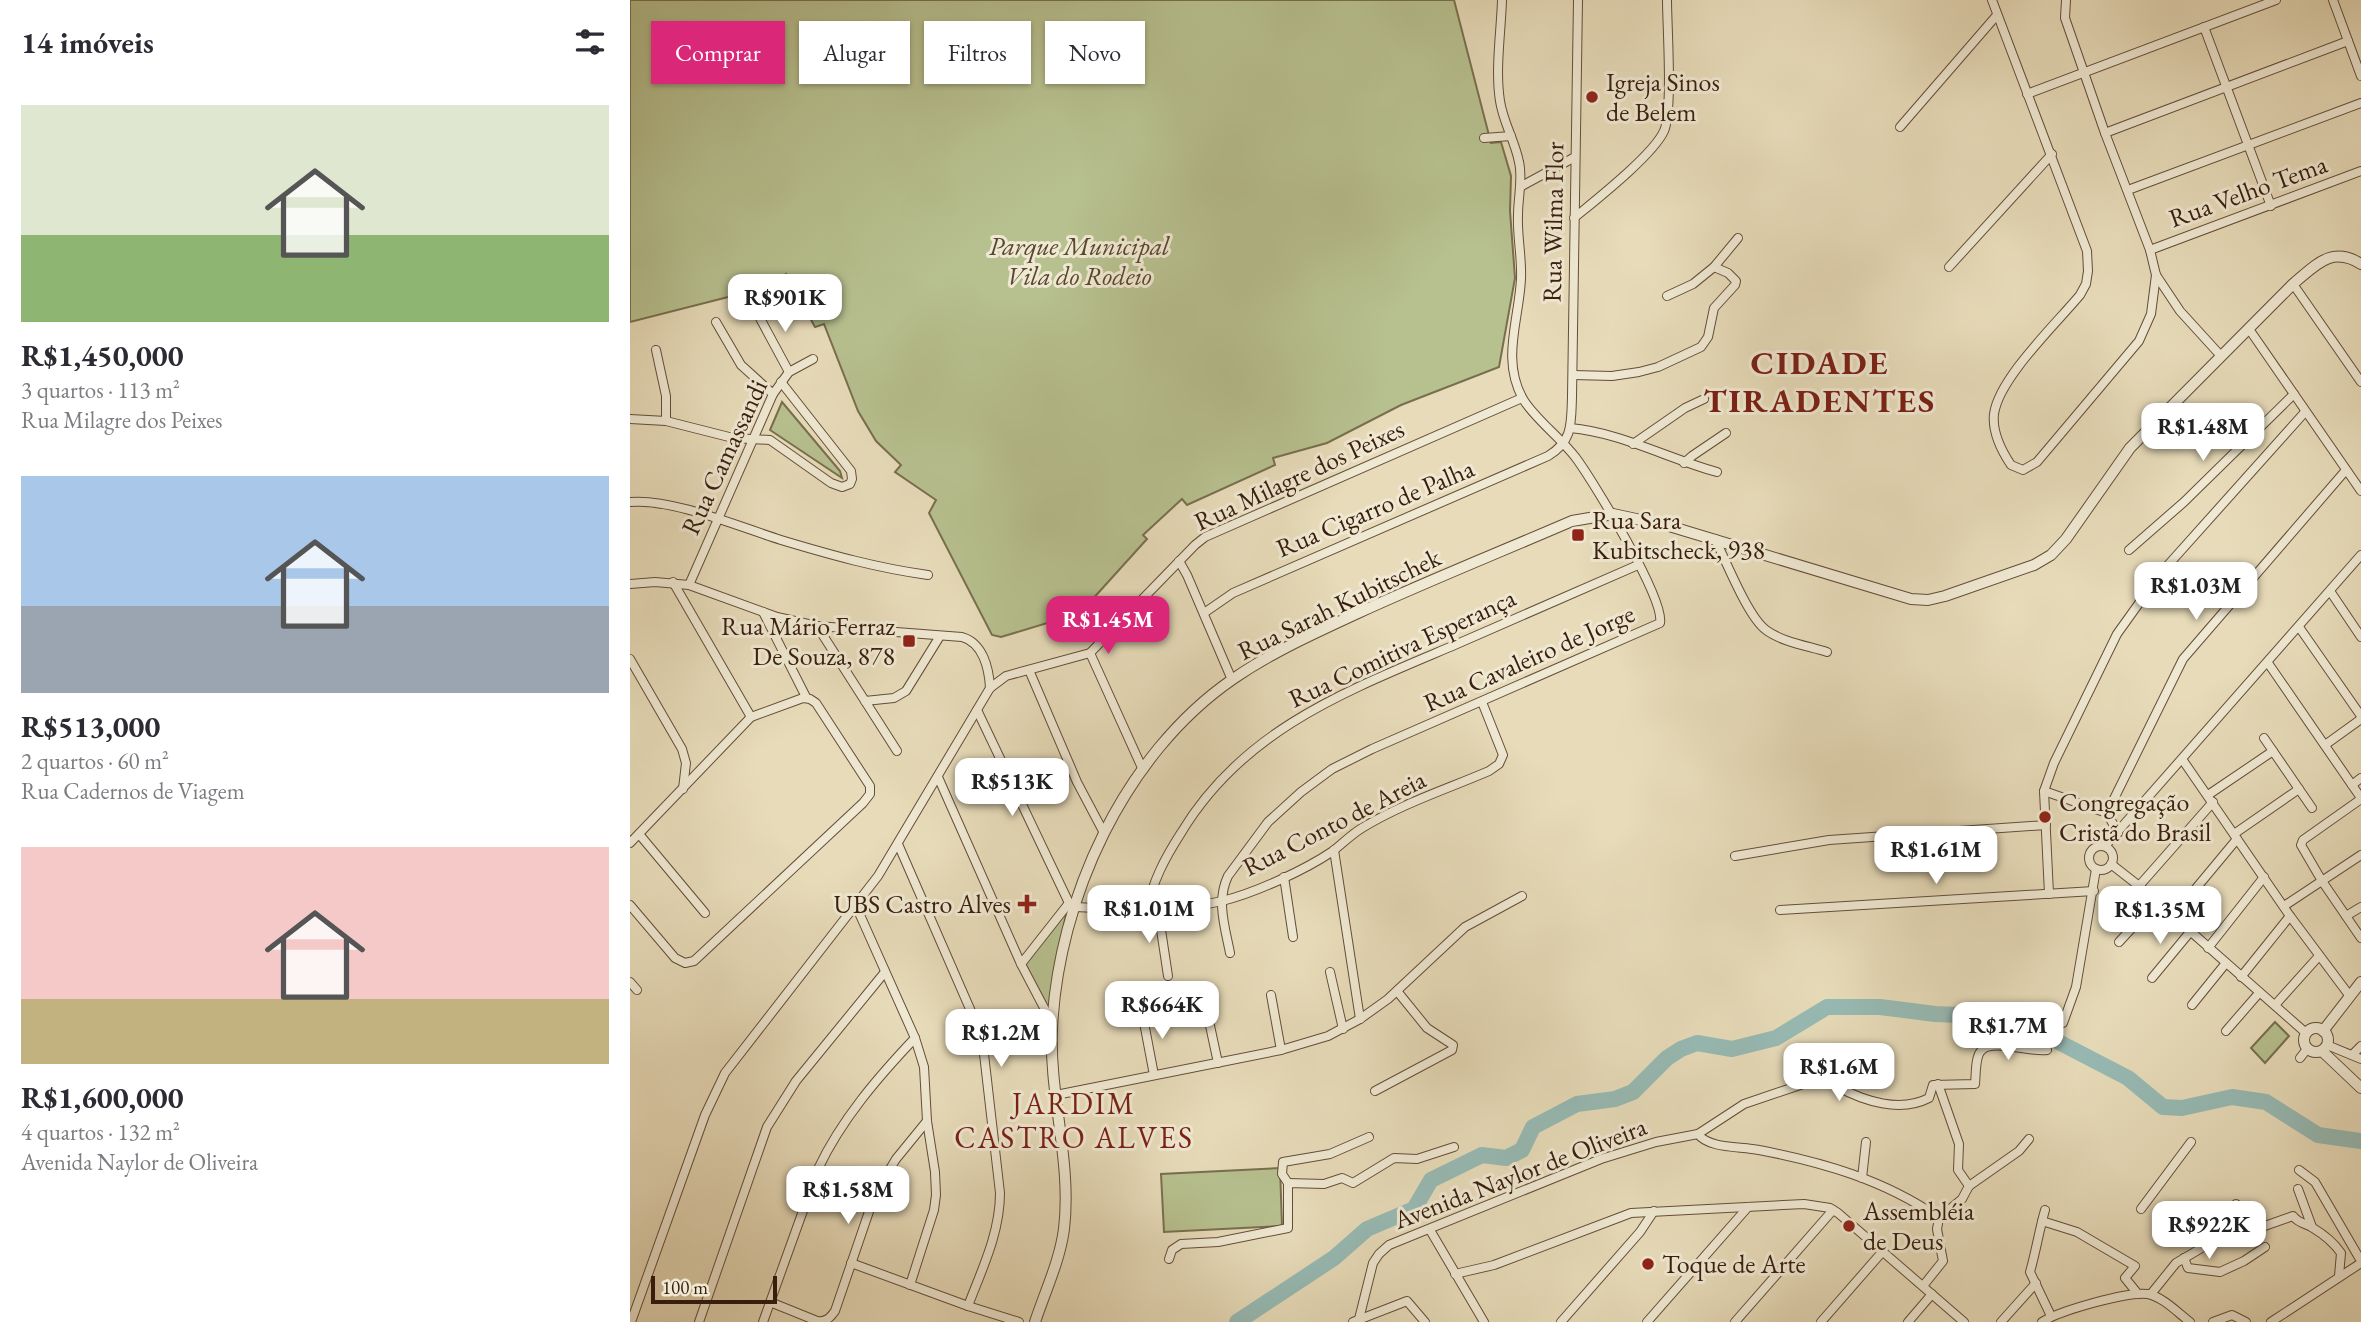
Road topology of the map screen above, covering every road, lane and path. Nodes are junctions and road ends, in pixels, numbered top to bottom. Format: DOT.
graph roads {
  1 [pos="1502,0"];
  2 [pos="1578,0"];
  3 [pos="1667,0"];
  4 [pos="1992,0"];
  5 [pos="2066,0"];
  6 [pos="2276,0"];
  7 [pos="2333,0"];
  8 [pos="1997,15"];
  9 [pos="2204,27"];
  10 [pos="2348,41"];
  11 [pos="2083,71"];
  12 [pos="2361,76"];
  13 [pos="2226,86"];
  14 [pos="2027,94"];
  15 [pos="2361,103"];
  16 [pos="1900,127"];
  17 [pos="2105,133"];
  18 [pos="1511,136"];
  19 [pos="1484,138"];
  20 [pos="2248,146"];
  21 [pos="2052,154"];
  22 [pos="1575,157"];
  23 [pos="2361,171"];
  24 [pos="1520,187"];
  25 [pos="2128,190"];
  26 [pos="2271,206"];
  27 [pos="1574,218"];
  28 [pos="1738,238"];
  29 [pos="2150,250"];
  30 [pos="2361,264"];
  31 [pos="1714,267"];
  32 [pos="1949,267"];
  33 [pos="2156,275"];
  34 [pos="2293,284"];
  35 [pos="1667,296"];
  36 [pos="755,309"];
  37 [pos="716,322"];
  38 [pos="2249,329"];
  39 [pos="656,350"];
  40 [pos="2221,356"];
  41 [pos="813,359"];
  42 [pos="789,372"];
  43 [pos="1573,375"];
  44 [pos="780,382"];
  45 [pos="2361,382"];
  46 [pos="773,394"];
  47 [pos="2294,394"];
  48 [pos="1522,398"];
  49 [pos="1704,399"];
  50 [pos="2305,411"];
  51 [pos="630,419"];
  52 [pos="666,421"];
  53 [pos="1570,428"];
  54 [pos="1726,433"];
  55 [pos="754,438"];
  56 [pos="1564,444"];
  57 [pos="1633,444"];
  58 [pos="1684,463"];
  59 [pos="2346,470"];
  60 [pos="1717,472"];
  61 [pos="2361,491"];
  62 [pos="630,502"];
  63 [pos="1613,514"];
  64 [pos="717,519"];
  65 [pos="1715,539"];
  66 [pos="2129,550"];
  67 [pos="2361,555"];
  68 [pos="1179,561"];
  69 [pos="1638,565"];
  70 [pos="928,575"];
  71 [pos="673,582"];
  72 [pos="630,584"];
  73 [pos="689,585"];
  74 [pos="2330,591"];
  75 [pos="763,612"];
  76 [pos="1204,614"];
  77 [pos="817,626"];
  78 [pos="2299,627"];
  79 [pos="940,636"];
  80 [pos="2361,637"];
  81 [pos="1827,652"];
  82 [pos="1090,653"];
  83 [pos="630,659"];
  84 [pos="2268,663"];
  85 [pos="1029,670"];
  86 [pos="1232,680"];
  87 [pos="990,688"];
  88 [pos="806,697"];
  89 [pos="866,701"];
  90 [pos="1482,702"];
  91 [pos="977,710"];
  92 [pos="2361,717"];
  93 [pos="751,718"];
  94 [pos="2263,738"];
  95 [pos="2325,745"];
  96 [pos="897,751"];
  97 [pos="2273,751"];
  98 [pos="2182,759"];
  99 [pos="1143,770"];
  100 [pos="938,777"];
  101 [pos="2361,778"];
  102 [pos="2352,785"];
  103 [pos="683,789"];
  104 [pos="2299,789"];
  105 [pos="2044,792"];
  106 [pos="2210,799"];
  107 [pos="2361,799"];
  108 [pos="2312,808"];
  109 [pos="2107,813"];
  110 [pos="2046,825"];
  111 [pos="1104,833"];
  112 [pos="2118,833"];
  113 [pos="639,834"];
  114 [pos="2235,836"];
  115 [pos="630,843"];
  116 [pos="898,844"];
  117 [pos="2105,846"];
  118 [pos="1334,850"];
  119 [pos="2361,855"];
  120 [pos="1735,856"];
  121 [pos="2111,864"];
  122 [pos="2096,869"];
  123 [pos="1284,877"];
  124 [pos="2264,877"];
  125 [pos="2322,881"];
  126 [pos="2139,886"];
  127 [pos="2094,891"];
  128 [pos="2049,894"];
  129 [pos="1522,896"];
  130 [pos="1221,901"];
  131 [pos="2156,902"];
  132 [pos="630,905"];
  133 [pos="1071,905"];
  134 [pos="856,906"];
  135 [pos="2284,906"];
  136 [pos="2361,907"];
  137 [pos="1780,910"];
  138 [pos="1147,911"];
  139 [pos="1158,911"];
  140 [pos="705,913"];
  141 [pos="2173,916"];
  142 [pos="2290,916"];
  143 [pos="2346,916"];
  144 [pos="2190,932"];
  145 [pos="1293,937"];
  146 [pos="2361,938"];
  147 [pos="2119,942"];
  148 [pos="2208,948"];
  149 [pos="1230,953"];
  150 [pos="2319,956"];
  151 [pos="2226,963"];
  152 [pos="1021,964"];
  153 [pos="885,972"];
  154 [pos="1330,972"];
  155 [pos="1168,976"];
  156 [pos="2241,977"];
  157 [pos="2152,978"];
  158 [pos="630,982"];
  159 [pos="2361,982"];
  160 [pos="637,990"];
  161 [pos="1397,991"];
  162 [pos="2259,993"];
  163 [pos="1271,995"];
  164 [pos="2349,995"];
  165 [pos="2192,1005"];
  166 [pos="2275,1005"];
  167 [pos="1206,1007"];
  168 [pos="1142,1012"];
  169 [pos="1360,1019"];
  170 [pos="1052,1023"];
  171 [pos="2063,1023"];
  172 [pos="1343,1029"];
  173 [pos="2226,1031"];
  174 [pos="2323,1031"];
  175 [pos="2306,1033"];
  176 [pos="915,1038"];
  177 [pos="2361,1046"];
  178 [pos="2325,1048"];
  179 [pos="1281,1050"];
  180 [pos="2047,1050"];
  181 [pos="2352,1055"];
  182 [pos="2361,1059"];
  183 [pos="1218,1063"];
  184 [pos="1154,1076"];
  185 [pos="1938,1084"];
  186 [pos="2361,1088"];
  187 [pos="1375,1091"];
  188 [pos="1056,1095"];
  189 [pos="927,1121"];
  190 [pos="1698,1134"];
  191 [pos="1369,1137"];
  192 [pos="2029,1139"];
  193 [pos="1866,1142"];
  194 [pos="2191,1142"];
  195 [pos="1454,1147"];
  196 [pos="2299,1170"];
  197 [pos="1862,1178"];
  198 [pos="1288,1183"];
  199 [pos="1969,1186"];
  200 [pos="2298,1189"];
  201 [pos="1748,1207"];
  202 [pos="2141,1209"];
  203 [pos="1833,1210"];
  204 [pos="2045,1210"];
  205 [pos="1654,1211"];
  206 [pos="2161,1211"];
  207 [pos="1939,1218"];
  208 [pos="2042,1221"];
  209 [pos="2312,1227"];
  210 [pos="1430,1230"];
  211 [pos="2217,1231"];
  212 [pos="2265,1247"];
  213 [pos="1883,1251"];
  214 [pos="2184,1258"];
  215 [pos="1170,1259"];
  216 [pos="851,1262"];
  217 [pos="2361,1262"];
  218 [pos="1455,1274"];
  219 [pos="2339,1276"];
  220 [pos="2035,1283"];
  221 [pos="910,1285"];
  222 [pos="1923,1286"];
  223 [pos="1933,1294"];
  224 [pos="2138,1294"];
  225 [pos="2151,1294"];
  226 [pos="770,1302"];
  227 [pos="968,1306"];
  228 [pos="2052,1316"];
  229 [pos="1356,1321"];
  230 [pos="631,1322"];
  231 [pos="699,1322"];
  232 [pos="763,1322"];
  233 [pos="1019,1322"];
  234 [pos="1035,1322"];
  235 [pos="1425,1322"];
  236 [pos="1484,1322"];
  237 [pos="1561,1322"];
  238 [pos="1647,1322"];
  239 [pos="1735,1322"];
  240 [pos="1821,1322"];
  241 [pos="1908,1322"];
  242 [pos="1964,1322"];
  243 [pos="2001,1322"];
  244 [pos="2042,1322"];
  245 [pos="2190,1322"];
  246 [pos="2213,1322"];
  247 [pos="2246,1322"];
  248 [pos="2272,1322"];
  1 -- 18 [label="street"];
  2 -- 22 [label="street, Rua Wilma Flor"];
  3 -- 27 [label="street"];
  4 -- 8 [label="street"];
  5 -- 11 [label="street"];
  6 -- 9 [label="street"];
  7 -- 10 [label="street"];
  8 -- 14 [label="street"];
  8 -- 16 [label="street"];
  9 -- 11 [label="street"];
  9 -- 13 [label="street"];
  10 -- 12 [label="street"];
  10 -- 13 [label="street"];
  11 -- 14 [label="street"];
  11 -- 17 [label="street"];
  13 -- 17 [label="street"];
  13 -- 20 [label="street"];
  14 -- 21 [label="street"];
  15 -- 20 [label="street"];
  17 -- 25 [label="street"];
  18 -- 19 [label="street"];
  18 -- 24 [label="street"];
  20 -- 25 [label="street"];
  20 -- 26 [label="street"];
  21 -- 32 [label="street"];
  21 -- 33 [label="street"];
  22 -- 24 [label="street"];
  22 -- 27 [label="street, Rua Wilma Flor"];
  23 -- 26 [label="street, Rua Velho Tema"];
  24 -- 48 [label="street"];
  25 -- 29 [label="street"];
  26 -- 29 [label="street, Rua Velho Tema"];
  27 -- 43 [label="street, Rua Wilma Flor"];
  28 -- 31 [label="street"];
  29 -- 33 [label="street"];
  30 -- 34 [label="street"];
  31 -- 35 [label="street"];
  31 -- 43 [label="street"];
  33 -- 40 [label="street"];
  34 -- 38 [label="street"];
  34 -- 45 [label="street"];
  36 -- 42 [label="street"];
  37 -- 46 [label="street"];
  38 -- 40 [label="street"];
  38 -- 47 [label="street"];
  39 -- 52 [label="street"];
  40 -- 65 [label="street"];
  41 -- 42 [label="street, Rua Camassandi"];
  42 -- 44 [label="street, Rua Camassandi"];
  43 -- 53 [label="street, Rua Wilma Flor"];
  44 -- 46 [label="street, Rua Camassandi"];
  44 -- 55 [label="street"];
  46 -- 55 [label="street, Rua Camassandi"];
  47 -- 50 [label="street"];
  47 -- 66 [label="street"];
  48 -- 56 [label="street, Rua Cavaleiro de Jorge"];
  48 -- 68 [label="street, Rua Milagre dos Peixes"];
  49 -- 57 [label="street"];
  50 -- 59 [label="street"];
  50 -- 105 [label="street"];
  51 -- 52 [label="street"];
  52 -- 55 [label="street"];
  53 -- 56 [label="street, Rua Wilma Flor"];
  53 -- 57 [label="street"];
  54 -- 58 [label="street"];
  55 -- 64 [label="street, Rua Camassandi"];
  56 -- 63 [label="street, Rua Cavaleiro de Jorge"];
  56 -- 76 [label="street, Rua Cigarro de Palha"];
  57 -- 58 [label="street"];
  58 -- 60 [label="street"];
  59 -- 61 [label="street"];
  59 -- 109 [label="street"];
  62 -- 64 [label="street"];
  63 -- 65 [label="street"];
  63 -- 69 [label="street, Rua Cavaleiro de Jorge"];
  63 -- 86 [label="street, Rua Sarah Kubitschek"];
  64 -- 70 [label="street"];
  64 -- 73 [label="street, Rua Camassandi"];
  65 -- 81 [label="street"];
  67 -- 74 [label="street"];
  68 -- 76 [label="street"];
  68 -- 82 [label="street, Rua Milagre dos Peixes"];
  69 -- 90 [label="street, Rua Cavaleiro de Jorge"];
  69 -- 138 [label="street, Rua Comitiva Esperança"];
  71 -- 72 [label="street"];
  71 -- 73 [label="street"];
  71 -- 93 [label="street"];
  73 -- 75 [label="street"];
  74 -- 78 [label="street"];
  74 -- 80 [label="street"];
  75 -- 77 [label="street"];
  75 -- 88 [label="street"];
  76 -- 86 [label="street"];
  77 -- 79 [label="street"];
  77 -- 89 [label="street"];
  78 -- 84 [label="street"];
  78 -- 92 [label="street"];
  79 -- 87 [label="street"];
  79 -- 89 [label="street"];
  82 -- 85 [label="street"];
  82 -- 99 [label="street"];
  83 -- 103 [label="street"];
  84 -- 95 [label="street"];
  84 -- 98 [label="street"];
  85 -- 87 [label="street"];
  85 -- 111 [label="street"];
  86 -- 99 [label="street, Rua Sarah Kubitschek"];
  87 -- 91 [label="street"];
  88 -- 93 [label="street"];
  88 -- 132 [label="street"];
  89 -- 96 [label="street"];
  90 -- 118 [label="street, Rua Conto de Areia"];
  90 -- 130 [label="street, Rua Cavaleiro de Jorge"];
  91 -- 100 [label="street"];
  91 -- 133 [label="street"];
  92 -- 95 [label="street"];
  93 -- 103 [label="street"];
  94 -- 97 [label="street"];
  95 -- 102 [label="street"];
  97 -- 104 [label="street"];
  97 -- 106 [label="street"];
  98 -- 106 [label="street"];
  98 -- 112 [label="street"];
  99 -- 111 [label="street, Rua Sarah Kubitschek"];
  100 -- 116 [label="street"];
  100 -- 152 [label="street"];
  101 -- 102 [label="street"];
  102 -- 107 [label="street"];
  103 -- 113 [label="street"];
  104 -- 108 [label="street"];
  104 -- 114 [label="street"];
  105 -- 109 [label="street"];
  105 -- 110 [label="street"];
  106 -- 114 [label="street"];
  106 -- 126 [label="street"];
  107 -- 125 [label="street"];
  109 -- 112 [label="street"];
  110 -- 120 [label="street"];
  110 -- 128 [label="street"];
  111 -- 133 [label="street, Rua Sarah Kubitschek"];
  112 -- 117 [label="street"];
  113 -- 115 [label="street"];
  113 -- 140 [label="street"];
  114 -- 124 [label="street"];
  114 -- 141 [label="street"];
  116 -- 134 [label="street"];
  116 -- 227 [label="street"];
  117 -- 121 [label="street"];
  117 -- 122 [label="street"];
  118 -- 123 [label="street, Rua Conto de Areia"];
  118 -- 169 [label="street"];
  119 -- 125 [label="street"];
  121 -- 122 [label="street"];
  121 -- 126 [label="street"];
  122 -- 127 [label="street"];
  123 -- 130 [label="street, Rua Conto de Areia"];
  123 -- 145 [label="street"];
  124 -- 135 [label="street"];
  124 -- 148 [label="street"];
  125 -- 135 [label="street"];
  125 -- 143 [label="street"];
  126 -- 131 [label="street"];
  127 -- 128 [label="street"];
  127 -- 171 [label="street"];
  128 -- 137 [label="street"];
  129 -- 161 [label="street"];
  130 -- 139 [label="street, Rua Conto de Areia"];
  130 -- 149 [label="street"];
  131 -- 141 [label="street"];
  131 -- 147 [label="street"];
  133 -- 138 [label="street, Rua Conto de Areia"];
  133 -- 152 [label="street"];
  133 -- 170 [label="street, Rua Sarah Kubitschek"];
  134 -- 153 [label="street"];
  134 -- 230 [label="street"];
  135 -- 142 [label="street"];
  136 -- 143 [label="street"];
  138 -- 139 [label="street, Rua Conto de Areia"];
  139 -- 155 [label="street"];
  141 -- 144 [label="street"];
  142 -- 150 [label="street"];
  142 -- 156 [label="street"];
  143 -- 146 [label="street"];
  144 -- 148 [label="street"];
  144 -- 157 [label="street"];
  148 -- 151 [label="street"];
  150 -- 164 [label="street"];
  150 -- 166 [label="street"];
  151 -- 156 [label="street"];
  151 -- 165 [label="street"];
  152 -- 170 [label="street"];
  153 -- 176 [label="street"];
  153 -- 231 [label="street"];
  154 -- 172 [label="street"];
  156 -- 162 [label="street"];
  158 -- 160 [label="street"];
  159 -- 164 [label="street"];
  161 -- 169 [label="street"];
  161 -- 187 [label="street"];
  162 -- 166 [label="street"];
  162 -- 173 [label="street"];
  163 -- 179 [label="street"];
  164 -- 174 [label="street"];
  166 -- 175 [label="street"];
  167 -- 183 [label="street"];
  168 -- 184 [label="street"];
  169 -- 172 [label="street"];
  170 -- 188 [label="street, Rua Sarah Kubitschek"];
  172 -- 179 [label="street"];
  174 -- 175 [label="street"];
  174 -- 178 [label="street"];
  175 -- 178 [label="street"];
  176 -- 189 [label="street"];
  176 -- 226 [label="street"];
  177 -- 181 [label="street"];
  178 -- 181 [label="street"];
  178 -- 186 [label="street"];
  179 -- 183 [label="street"];
  180 -- 185 [label="street"];
  181 -- 182 [label="street"];
  183 -- 184 [label="street"];
  184 -- 188 [label="street"];
  185 -- 190 [label="street, Avenida Naylor de Oliveira"];
  185 -- 199 [label="street"];
  188 -- 234 [label="street, Rua Sarah Kubitschek"];
  189 -- 216 [label="street"];
  189 -- 221 [label="street"];
  190 -- 197 [label="street"];
  190 -- 210 [label="street, Avenida Naylor de Oliveira"];
  191 -- 198 [label="street"];
  192 -- 199 [label="street"];
  193 -- 197 [label="street"];
  194 -- 202 [label="street"];
  195 -- 198 [label="street"];
  196 -- 217 [label="street"];
  197 -- 207 [label="street"];
  198 -- 215 [label="street"];
  199 -- 207 [label="street"];
  200 -- 209 [label="street"];
  201 -- 203 [label="street"];
  201 -- 205 [label="street"];
  201 -- 238 [label="street"];
  203 -- 213 [label="street"];
  203 -- 239 [label="street"];
  204 -- 208 [label="street"];
  205 -- 218 [label="street"];
  205 -- 237 [label="street"];
  206 -- 211 [label="street"];
  207 -- 222 [label="street"];
  208 -- 220 [label="street"];
  208 -- 224 [label="street"];
  209 -- 211 [label="street"];
  209 -- 219 [label="street"];
  210 -- 218 [label="street"];
  210 -- 229 [label="street, Avenida Naylor de Oliveira"];
  211 -- 214 [label="street"];
  212 -- 214 [label="street"];
  213 -- 222 [label="street"];
  213 -- 240 [label="street"];
  214 -- 225 [label="street"];
  216 -- 221 [label="street"];
  216 -- 226 [label="street"];
  217 -- 219 [label="street"];
  218 -- 236 [label="street"];
  219 -- 248 [label="street"];
  220 -- 228 [label="street"];
  220 -- 243 [label="street"];
  221 -- 227 [label="street"];
  222 -- 223 [label="street"];
  223 -- 241 [label="street"];
  223 -- 242 [label="street"];
  224 -- 225 [label="street"];
  224 -- 228 [label="street"];
  225 -- 245 [label="street"];
  226 -- 232 [label="street"];
  227 -- 233 [label="street"];
  228 -- 244 [label="street"];
  229 -- 235 [label="street"];
  246 -- 247 [label="street"];
}
